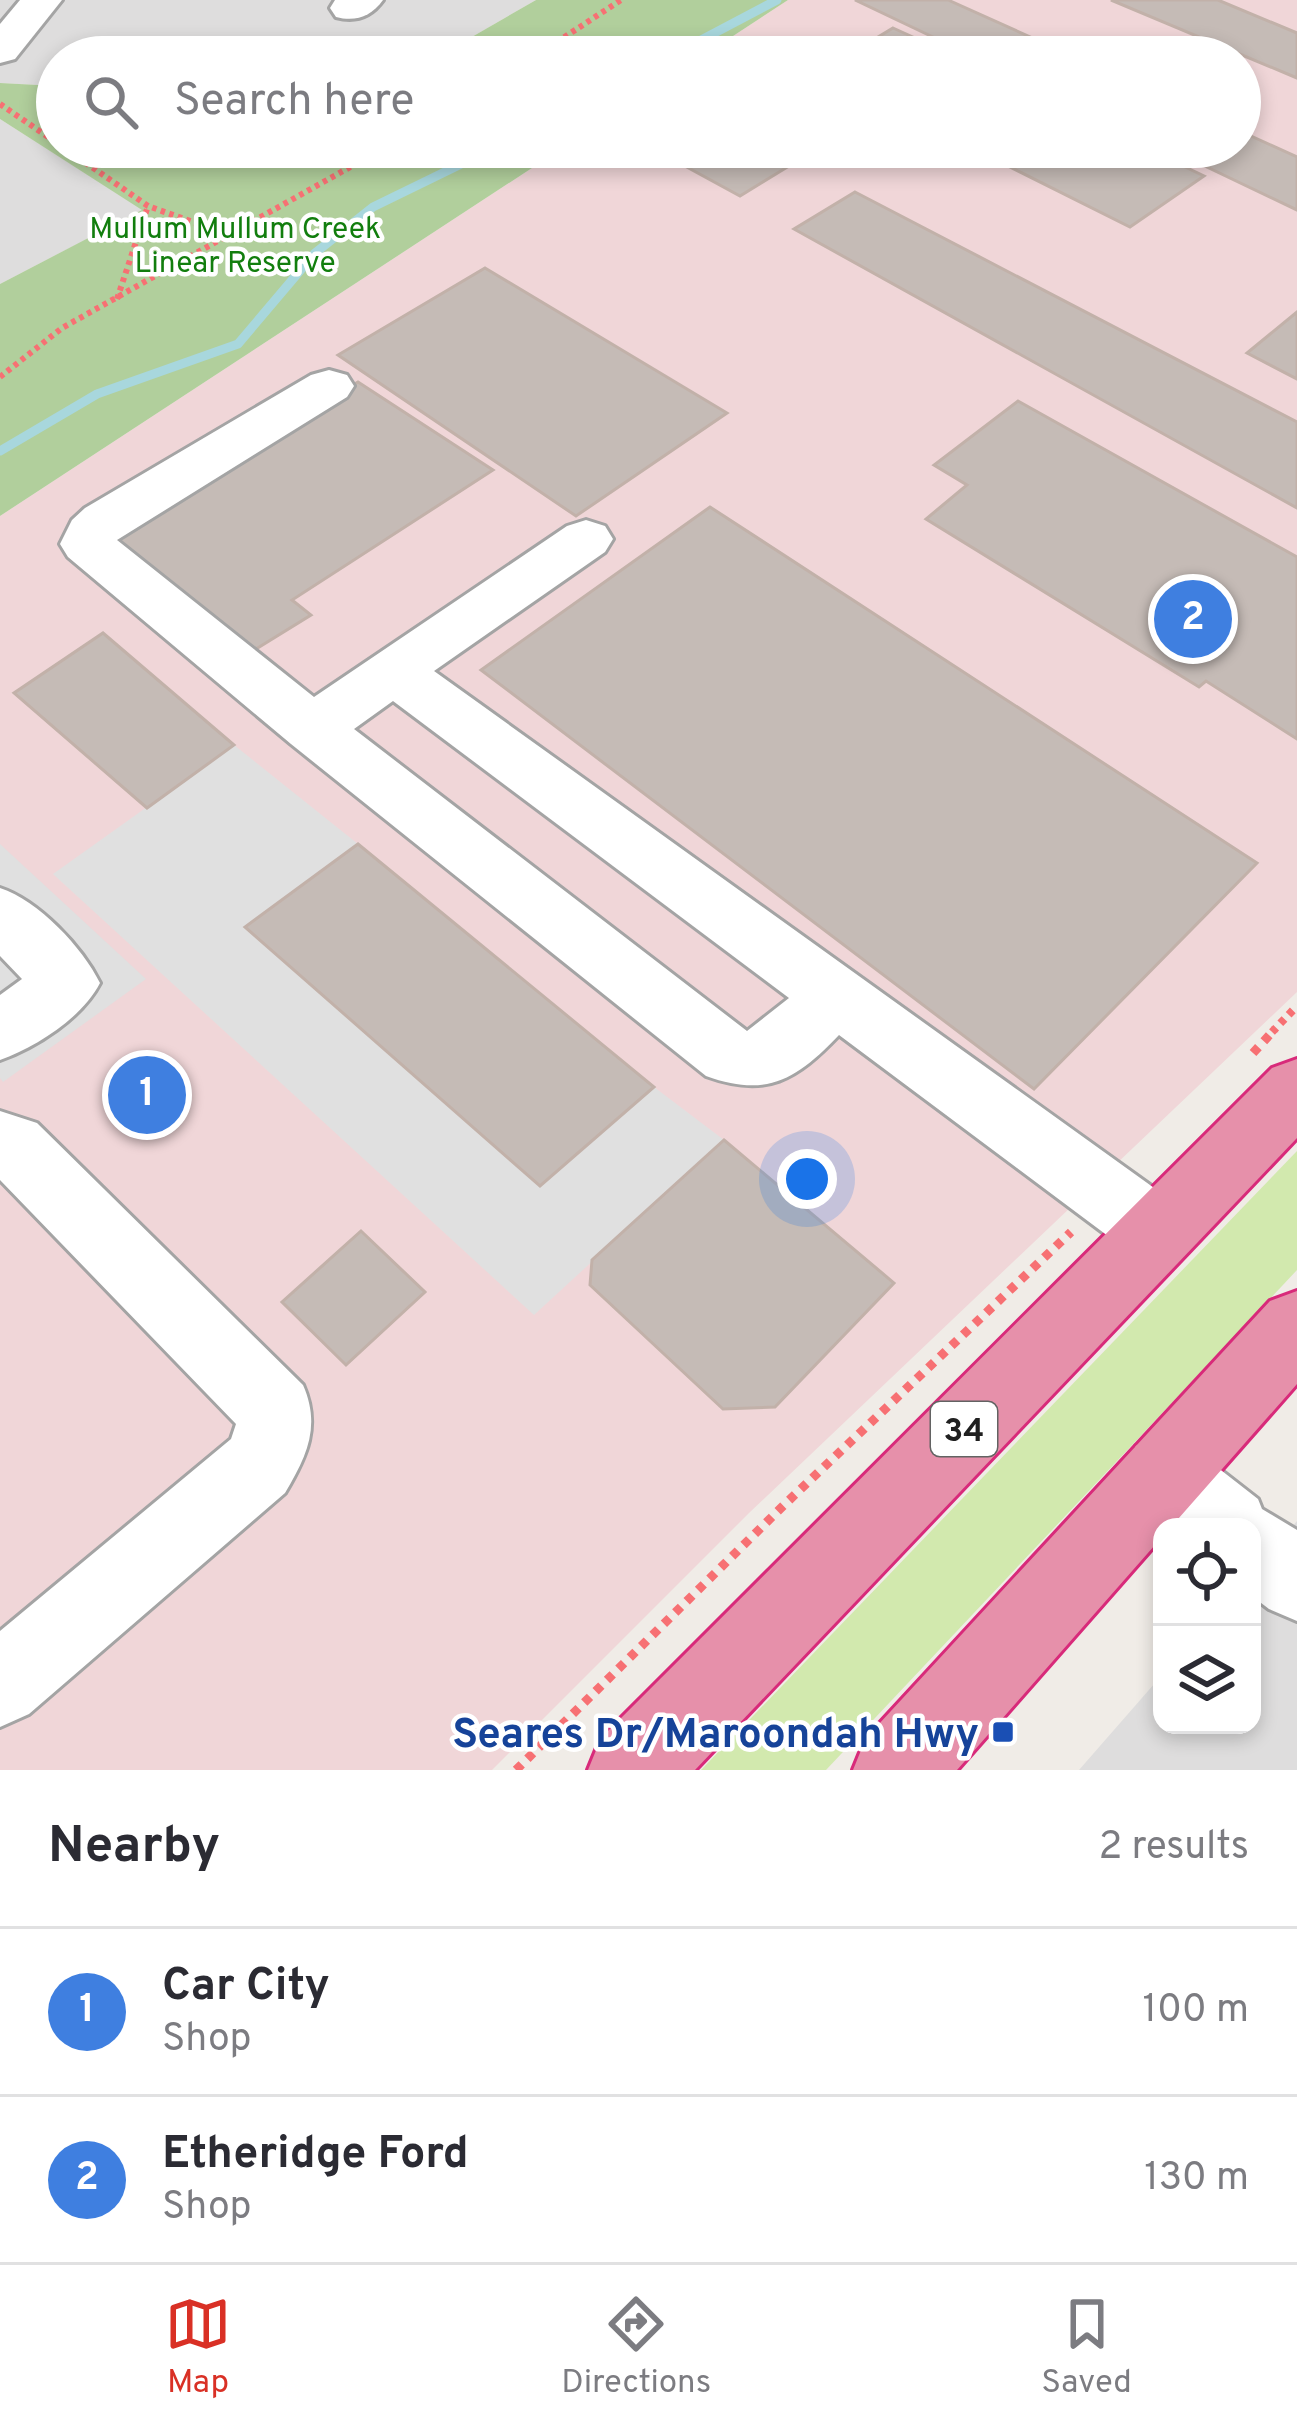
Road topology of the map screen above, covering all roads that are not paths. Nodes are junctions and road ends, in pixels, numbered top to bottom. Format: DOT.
graph roads {
  1 [pos="42,0"];
  2 [pos="0,50"];
  3 [pos="329,386"];
  4 [pos="586,539"];
  5 [pos="393,671"];
  6 [pos="312,728"];
  7 [pos="0,914"];
  8 [pos="833,997"];
  9 [pos="0,1032"];
  10 [pos="1267,1080"];
  11 [pos="0,1142"];
  12 [pos="1132,1215"];
  13 [pos="1297,1327"];
  14 [pos="1163,1473"];
  15 [pos="1219,1518"];
  16 [pos="1261,1552"];
  17 [pos="1297,1581"];
  18 [pos="0,1685"];
  19 [pos="633,1770"];
  20 [pos="898,1770"];
  1 -- 2 [label="street"];
  3 -- 6 [label="street"];
  4 -- 5 [label="street"];
  5 -- 6 [label="street"];
  5 -- 8 [label="street"];
  6 -- 8 [label="street"];
  7 -- 9 [label="street"];
  8 -- 12 [label="street"];
  10 -- 12 [label="highway, 34"];
  11 -- 18 [label="street"];
  12 -- 19 [label="highway, 34"];
  13 -- 14 [label="highway"];
  14 -- 15 [label="street"];
  14 -- 20 [label="highway"];
  16 -- 17 [label="street"];
}
